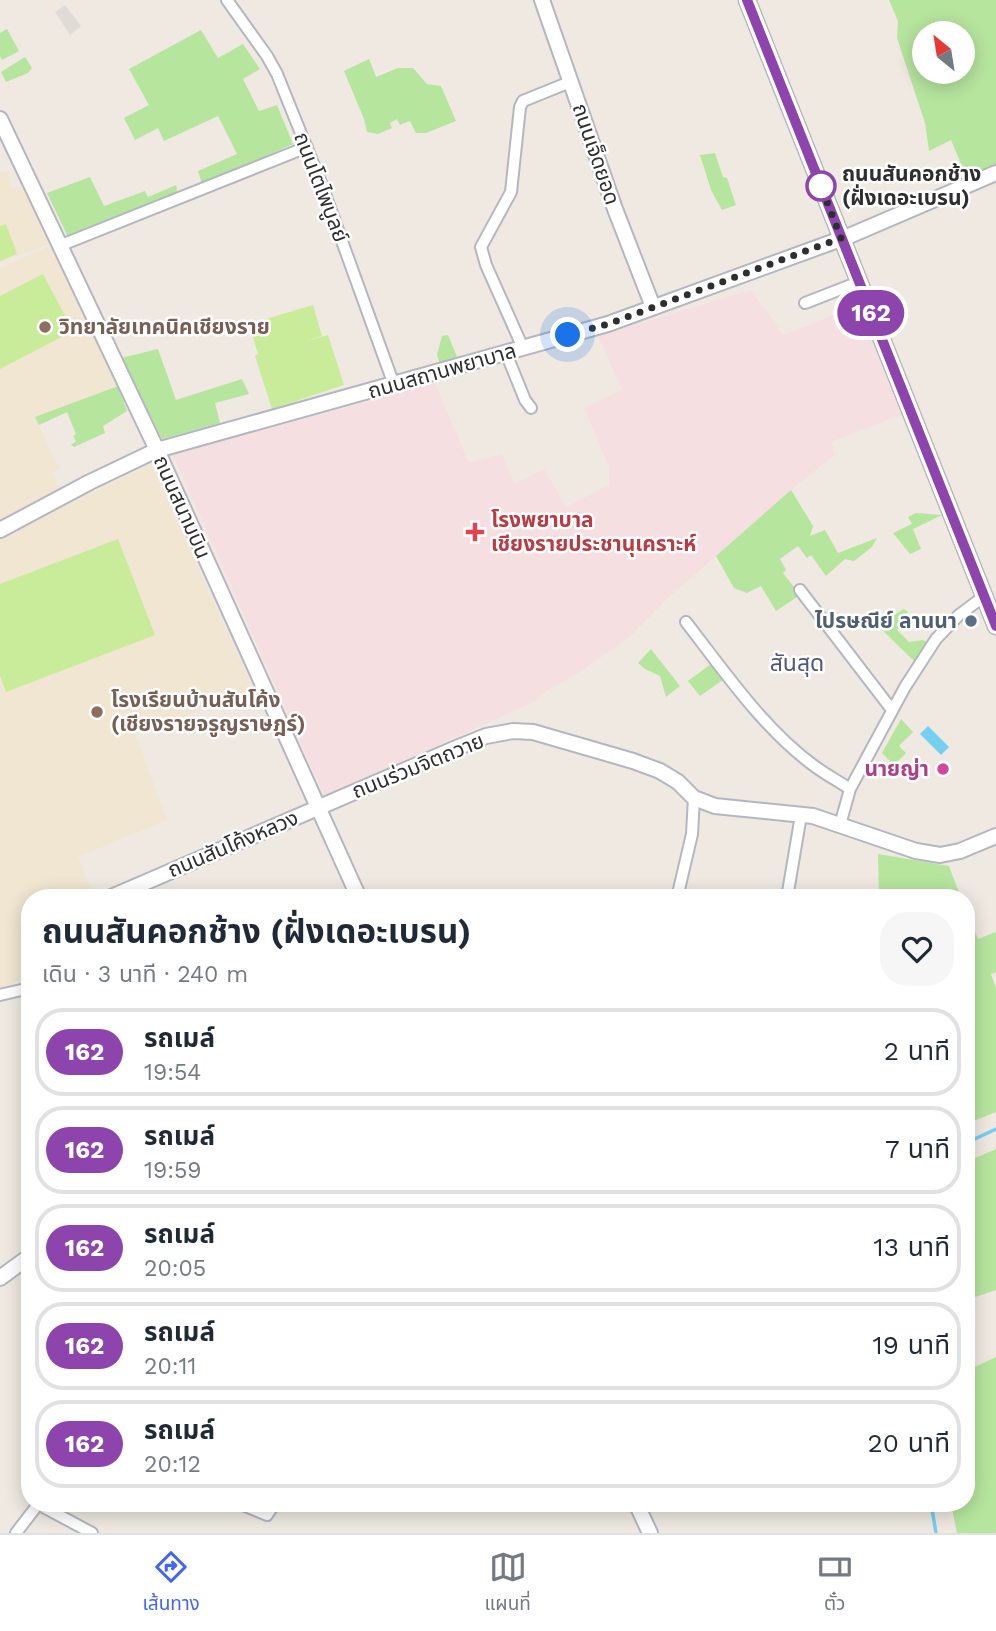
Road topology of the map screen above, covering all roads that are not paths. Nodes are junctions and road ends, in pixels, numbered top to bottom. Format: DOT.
graph roads {
  1 [pos="227,0"];
  2 [pos="542,0"];
  3 [pos="747,0"];
  4 [pos="570,82"];
  5 [pos="0,119"];
  6 [pos="307,147"];
  7 [pos="996,173"];
  8 [pos="841,238"];
  9 [pos="59,246"];
  10 [pos="859,282"];
  11 [pos="805,303"];
  12 [pos="653,307"];
  13 [pos="523,348"];
  14 [pos="506,353"];
  15 [pos="394,385"];
  16 [pos="531,408"];
  17 [pos="157,450"];
  18 [pos="0,530"];
  19 [pos="800,590"];
  20 [pos="988,598"];
  21 [pos="686,622"];
  22 [pos="996,626"];
  23 [pos="892,710"];
  24 [pos="850,789"];
  25 [pos="694,798"];
  26 [pos="318,807"];
  27 [pos="802,815"];
  28 [pos="840,825"];
  29 [pos="996,836"];
  30 [pos="130,889"];
  31 [pos="355,889"];
  32 [pos="679,889"];
  33 [pos="790,889"];
  34 [pos="21,990"];
  35 [pos="0,995"];
  36 [pos="21,1263"];
  37 [pos="0,1278"];
  38 [pos="32,1512"];
  39 [pos="53,1512"];
  40 [pos="640,1512"];
  41 [pos="16,1533"];
  42 [pos="92,1533"];
  43 [pos="650,1533"];
  1 -- 6 [label="street, ถนนโตไพบูลย์"];
  2 -- 4 [label="street, ถนนเจ็ดยอด"];
  3 -- 8 [label="main road"];
  4 -- 12 [label="street, ถนนเจ็ดยอด"];
  4 -- 13 [label="street"];
  5 -- 9 [label="street, ถนนสนามบิน"];
  6 -- 9 [label="street"];
  6 -- 15 [label="street, ถนนโตไพบูลย์"];
  7 -- 8 [label="street, ถนนสถานพยาบาล"];
  8 -- 10 [label="main road"];
  8 -- 12 [label="street, ถนนสถานพยาบาล"];
  9 -- 17 [label="street, ถนนสนามบิน"];
  10 -- 11 [label="street"];
  10 -- 20 [label="main road"];
  12 -- 13 [label="street, ถนนสถานพยาบาล"];
  13 -- 14 [label="street, ถนนสถานพยาบาล"];
  14 -- 15 [label="street, ถนนสถานพยาบาล"];
  14 -- 16 [label="street"];
  15 -- 17 [label="street, ถนนสถานพยาบาล"];
  17 -- 18 [label="street, ถนนสถานพยาบาล"];
  17 -- 26 [label="street, ถนนสนามบิน"];
  19 -- 23 [label="street"];
  20 -- 22 [label="main road"];
  20 -- 23 [label="street"];
  21 -- 24 [label="street"];
  23 -- 24 [label="street"];
  24 -- 28 [label="street"];
  25 -- 26 [label="street, ถนนร่วมจิตถวาย"];
  25 -- 27 [label="street, ถนนร่วมจิตถวาย"];
  25 -- 32 [label="street"];
  26 -- 30 [label="street, ถนนสันโค้งหลวง"];
  26 -- 31 [label="street, ถนนสนามบิน"];
  27 -- 28 [label="street, ถนนร่วมจิตถวาย"];
  27 -- 33 [label="street"];
  28 -- 29 [label="street, ถนนร่วมจิตถวาย"];
  34 -- 35 [label="street"];
  36 -- 37 [label="street"];
  38 -- 41 [label="street"];
  39 -- 42 [label="street"];
  40 -- 43 [label="street"];
}
